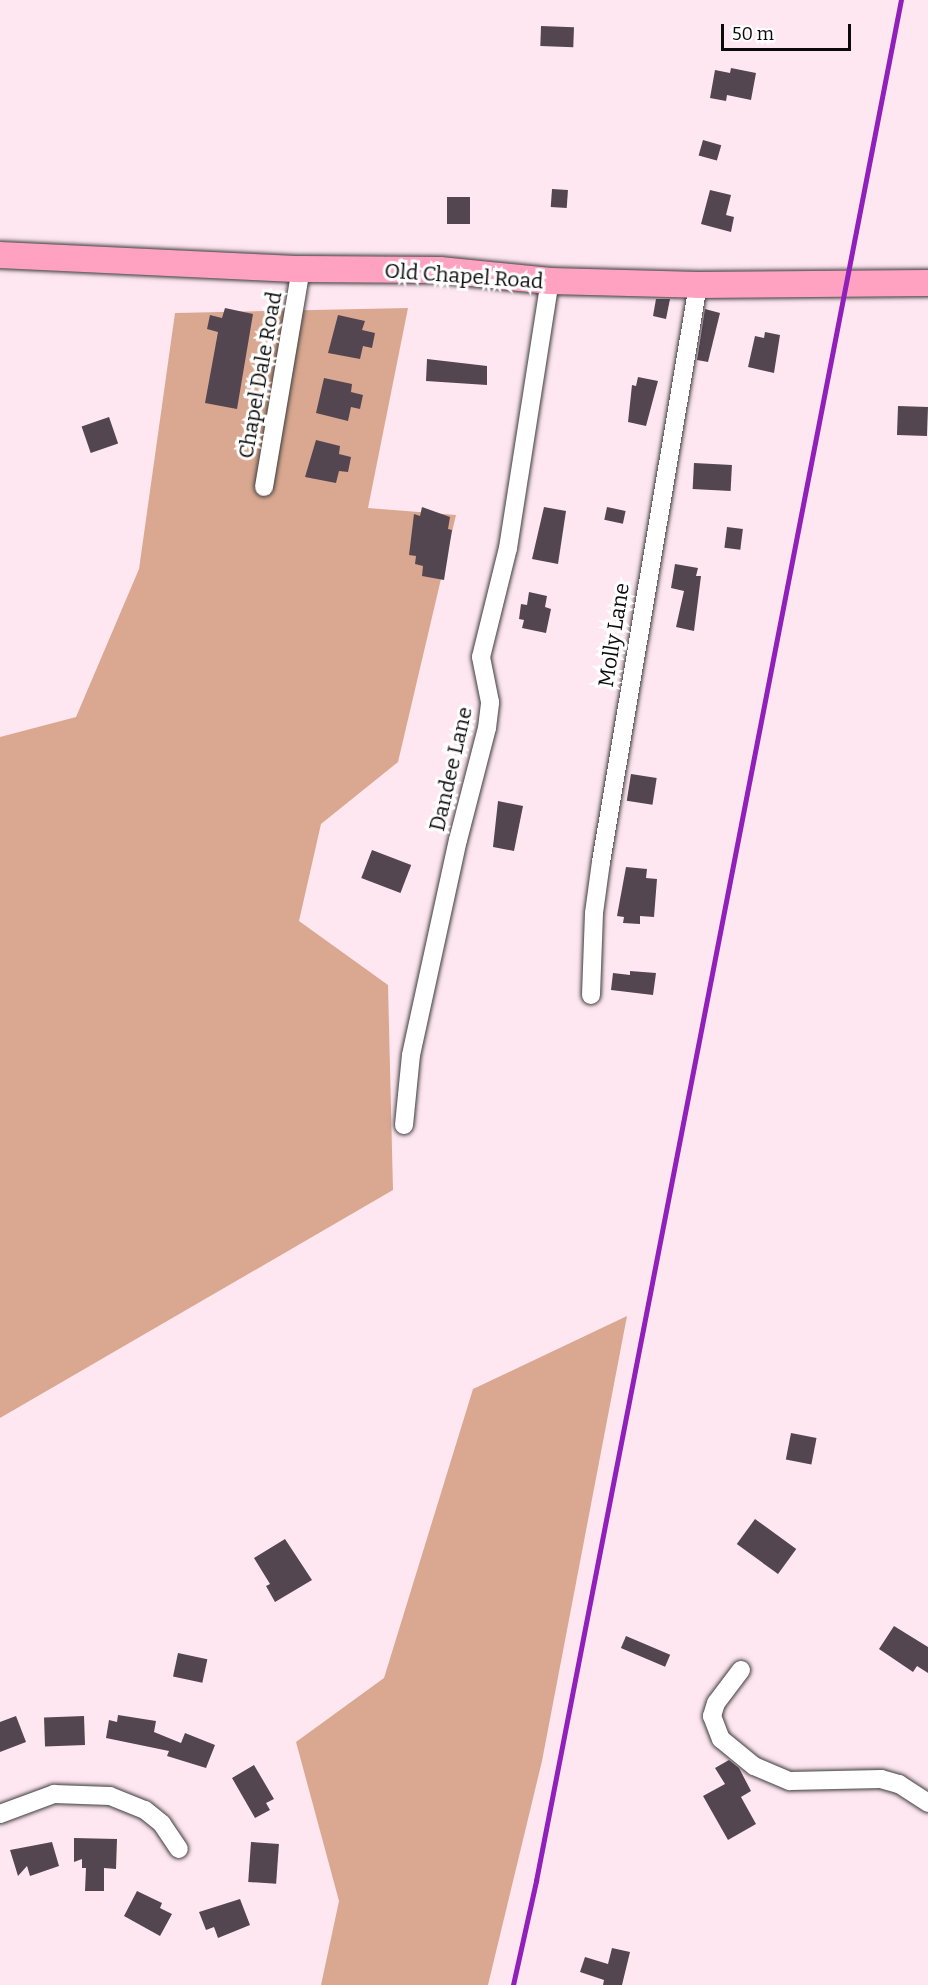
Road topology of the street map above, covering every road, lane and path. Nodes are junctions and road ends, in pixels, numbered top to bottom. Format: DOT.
graph roads {
  1 [pos="0,255"];
  2 [pos="301,270"];
  3 [pos="550,281"];
  4 [pos="928,284"];
  5 [pos="698,285"];
  6 [pos="264,487"];
  7 [pos="591,994"];
  8 [pos="404,1125"];
  9 [pos="741,1670"];
  10 [pos="928,1803"];
  11 [pos="0,1814"];
  12 [pos="179,1849"];
  1 -- 2 [label="street, Old Chapel Road"];
  2 -- 3 [label="street, Old Chapel Road"];
  2 -- 6 [label="street, Chapel Dale Road"];
  3 -- 5 [label="street, Old Chapel Road"];
  3 -- 8 [label="street, Dandee Lane"];
  4 -- 5 [label="street, Old Chapel Road"];
  5 -- 7 [label="street, Molly Lane"];
  9 -- 10 [label="street"];
  11 -- 12 [label="street"];
}
